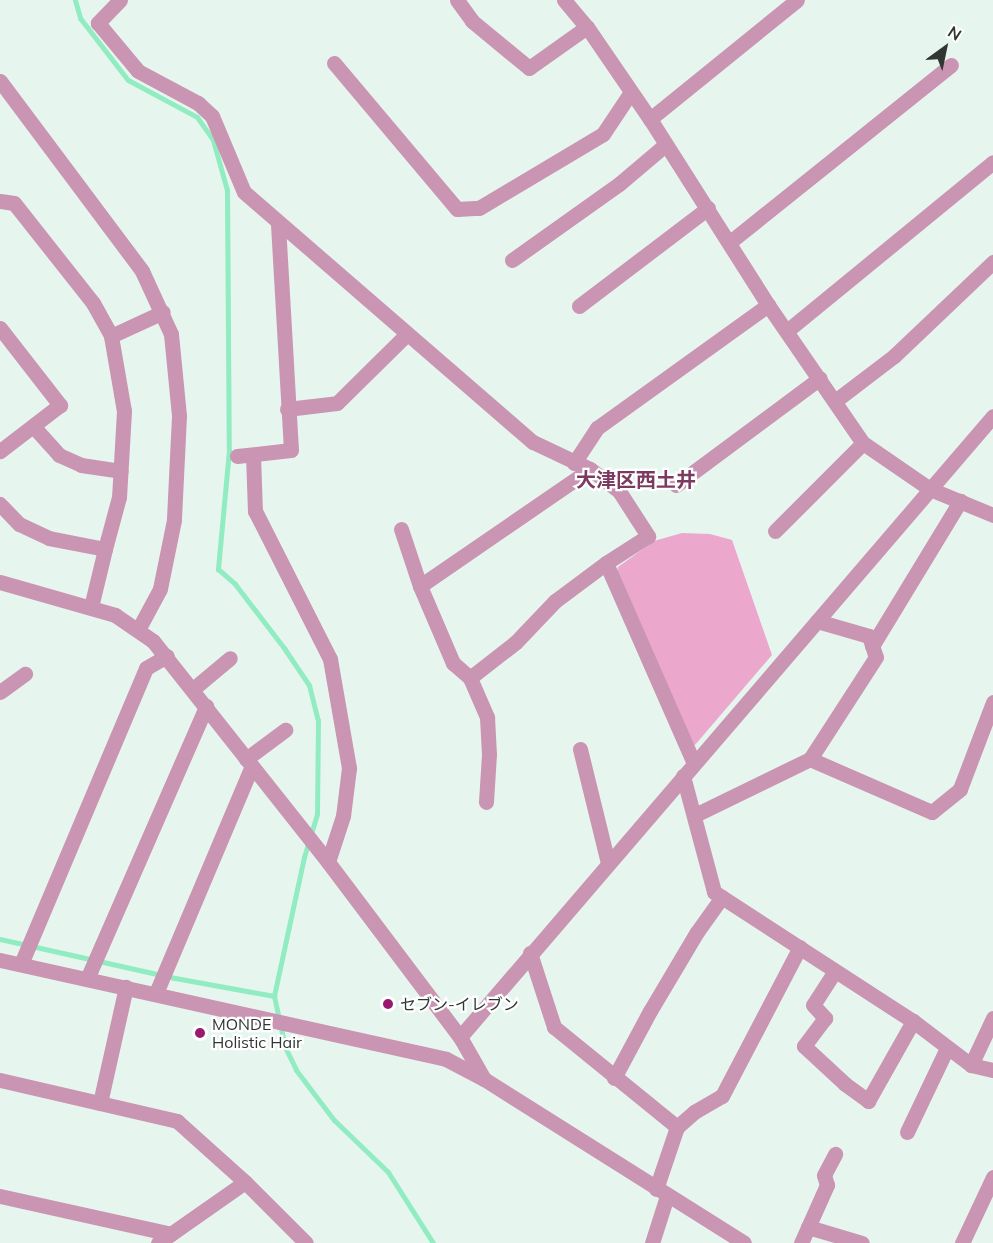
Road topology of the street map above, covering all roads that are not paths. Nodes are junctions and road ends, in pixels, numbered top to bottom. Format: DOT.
graph roads {
  1 [pos="120,0"];
  2 [pos="457,0"];
  3 [pos="564,0"];
  4 [pos="797,0"];
  5 [pos="587,27"];
  6 [pos="334,63"];
  7 [pos="951,65"];
  8 [pos="0,81"];
  9 [pos="631,92"];
  10 [pos="650,119"];
  11 [pos="665,145"];
  12 [pos="993,162"];
  13 [pos="0,201"];
  14 [pos="708,208"];
  15 [pos="278,224"];
  16 [pos="730,242"];
  17 [pos="512,260"];
  18 [pos="993,262"];
  19 [pos="768,304"];
  20 [pos="579,306"];
  21 [pos="163,312"];
  22 [pos="0,328"];
  23 [pos="788,330"];
  24 [pos="407,334"];
  25 [pos="111,336"];
  26 [pos="820,378"];
  27 [pos="836,401"];
  28 [pos="287,409"];
  29 [pos="993,416"];
  30 [pos="33,426"];
  31 [pos="863,443"];
  32 [pos="0,451"];
  33 [pos="253,454"];
  34 [pos="237,456"];
  35 [pos="574,463"];
  36 [pos="590,470"];
  37 [pos="121,471"];
  38 [pos="676,485"];
  39 [pos="930,489"];
  40 [pos="960,501"];
  41 [pos="0,504"];
  42 [pos="993,515"];
  43 [pos="401,529"];
  44 [pos="775,531"];
  45 [pos="105,549"];
  46 [pos="606,563"];
  47 [pos="0,582"];
  48 [pos="420,586"];
  49 [pos="91,608"];
  50 [pos="817,621"];
  51 [pos="139,628"];
  52 [pos="872,646"];
  53 [pos="167,656"];
  54 [pos="230,658"];
  55 [pos="25,674"];
  56 [pos="470,678"];
  57 [pos="193,689"];
  58 [pos="0,692"];
  59 [pos="993,702"];
  60 [pos="206,706"];
  61 [pos="285,730"];
  62 [pos="580,748"];
  63 [pos="810,759"];
  64 [pos="249,762"];
  65 [pos="694,763"];
  66 [pos="683,776"];
  67 [pos="486,802"];
  68 [pos="695,815"];
  69 [pos="328,862"];
  70 [pos="608,863"];
  71 [pos="722,897"];
  72 [pos="800,947"];
  73 [pos="530,953"];
  74 [pos="0,960"];
  75 [pos="21,964"];
  76 [pos="835,971"];
  77 [pos="87,978"];
  78 [pos="126,987"];
  79 [pos="159,987"];
  80 [pos="993,1018"];
  81 [pos="913,1021"];
  82 [pos="460,1037"];
  83 [pos="947,1048"];
  84 [pos="970,1065"];
  85 [pos="993,1070"];
  86 [pos="614,1078"];
  87 [pos="484,1079"];
  88 [pos="0,1080"];
  89 [pos="100,1103"];
  90 [pos="678,1127"];
  91 [pos="907,1132"];
  92 [pos="835,1154"];
  93 [pos="993,1176"];
  94 [pos="245,1182"];
  95 [pos="662,1192"];
  96 [pos="0,1196"];
  97 [pos="808,1227"];
  98 [pos="171,1234"];
  99 [pos="724,1238"];
  100 [pos="298,1240"];
  101 [pos="158,1243"];
  102 [pos="652,1243"];
  103 [pos="744,1243"];
  104 [pos="801,1243"];
  105 [pos="861,1243"];
  106 [pos="962,1243"];
  1 -- 15 [label="street"];
  2 -- 5 [label="street"];
  3 -- 5 [label="street"];
  4 -- 10 [label="street"];
  5 -- 9 [label="street"];
  6 -- 9 [label="street"];
  7 -- 16 [label="street"];
  8 -- 21 [label="street"];
  9 -- 10 [label="street"];
  10 -- 11 [label="street"];
  11 -- 14 [label="street"];
  11 -- 17 [label="street"];
  12 -- 23 [label="street"];
  13 -- 25 [label="street"];
  14 -- 16 [label="street"];
  14 -- 20 [label="street"];
  15 -- 24 [label="street"];
  15 -- 28 [label="street"];
  16 -- 19 [label="street"];
  18 -- 27 [label="street"];
  19 -- 23 [label="street"];
  19 -- 35 [label="street"];
  21 -- 25 [label="street"];
  21 -- 51 [label="street"];
  22 -- 30 [label="street"];
  23 -- 26 [label="street"];
  24 -- 28 [label="street"];
  24 -- 35 [label="street"];
  25 -- 37 [label="street"];
  26 -- 27 [label="street"];
  26 -- 38 [label="street"];
  27 -- 31 [label="street"];
  28 -- 33 [label="street"];
  29 -- 39 [label="street"];
  30 -- 32 [label="street"];
  30 -- 37 [label="street"];
  31 -- 39 [label="street"];
  31 -- 44 [label="street"];
  33 -- 34 [label="street"];
  33 -- 69 [label="street"];
  35 -- 36 [label="street"];
  36 -- 46 [label="street"];
  36 -- 48 [label="street"];
  37 -- 45 [label="street"];
  39 -- 40 [label="street"];
  39 -- 50 [label="street"];
  40 -- 42 [label="street"];
  40 -- 52 [label="street"];
  41 -- 45 [label="street"];
  43 -- 48 [label="street"];
  45 -- 49 [label="street"];
  46 -- 56 [label="street"];
  46 -- 65 [label="street"];
  47 -- 49 [label="street"];
  48 -- 56 [label="street"];
  49 -- 51 [label="street"];
  50 -- 52 [label="street"];
  50 -- 65 [label="street"];
  51 -- 53 [label="street"];
  52 -- 63 [label="street"];
  53 -- 57 [label="street"];
  53 -- 75 [label="street"];
  54 -- 57 [label="street"];
  55 -- 58 [label="street"];
  56 -- 67 [label="street"];
  57 -- 60 [label="street"];
  59 -- 63 [label="street"];
  60 -- 64 [label="street"];
  60 -- 77 [label="street"];
  61 -- 64 [label="street"];
  62 -- 70 [label="street"];
  63 -- 68 [label="street"];
  64 -- 69 [label="street"];
  64 -- 79 [label="street"];
  65 -- 66 [label="street"];
  66 -- 68 [label="street"];
  66 -- 70 [label="street"];
  68 -- 71 [label="street"];
  69 -- 82 [label="street"];
  70 -- 73 [label="street"];
  71 -- 72 [label="street"];
  71 -- 86 [label="street"];
  72 -- 76 [label="street"];
  72 -- 90 [label="street"];
  73 -- 82 [label="street"];
  73 -- 86 [label="street"];
  74 -- 75 [label="street"];
  75 -- 77 [label="street"];
  76 -- 81 [label="street"];
  76 -- 81 [label="street"];
  77 -- 78 [label="street"];
  78 -- 79 [label="street"];
  78 -- 89 [label="street"];
  79 -- 87 [label="street"];
  80 -- 84 [label="street"];
  81 -- 83 [label="street"];
  82 -- 87 [label="street"];
  83 -- 84 [label="street"];
  83 -- 91 [label="street"];
  84 -- 85 [label="street"];
  86 -- 90 [label="street"];
  87 -- 95 [label="street"];
  88 -- 89 [label="street"];
  89 -- 94 [label="street"];
  90 -- 95 [label="street"];
  92 -- 97 [label="street"];
  93 -- 106 [label="street"];
  94 -- 98 [label="street"];
  94 -- 100 [label="street"];
  95 -- 99 [label="street"];
  95 -- 102 [label="street"];
  96 -- 98 [label="street"];
  97 -- 104 [label="street"];
  97 -- 105 [label="street"];
  98 -- 101 [label="street"];
  99 -- 103 [label="street"];
}
